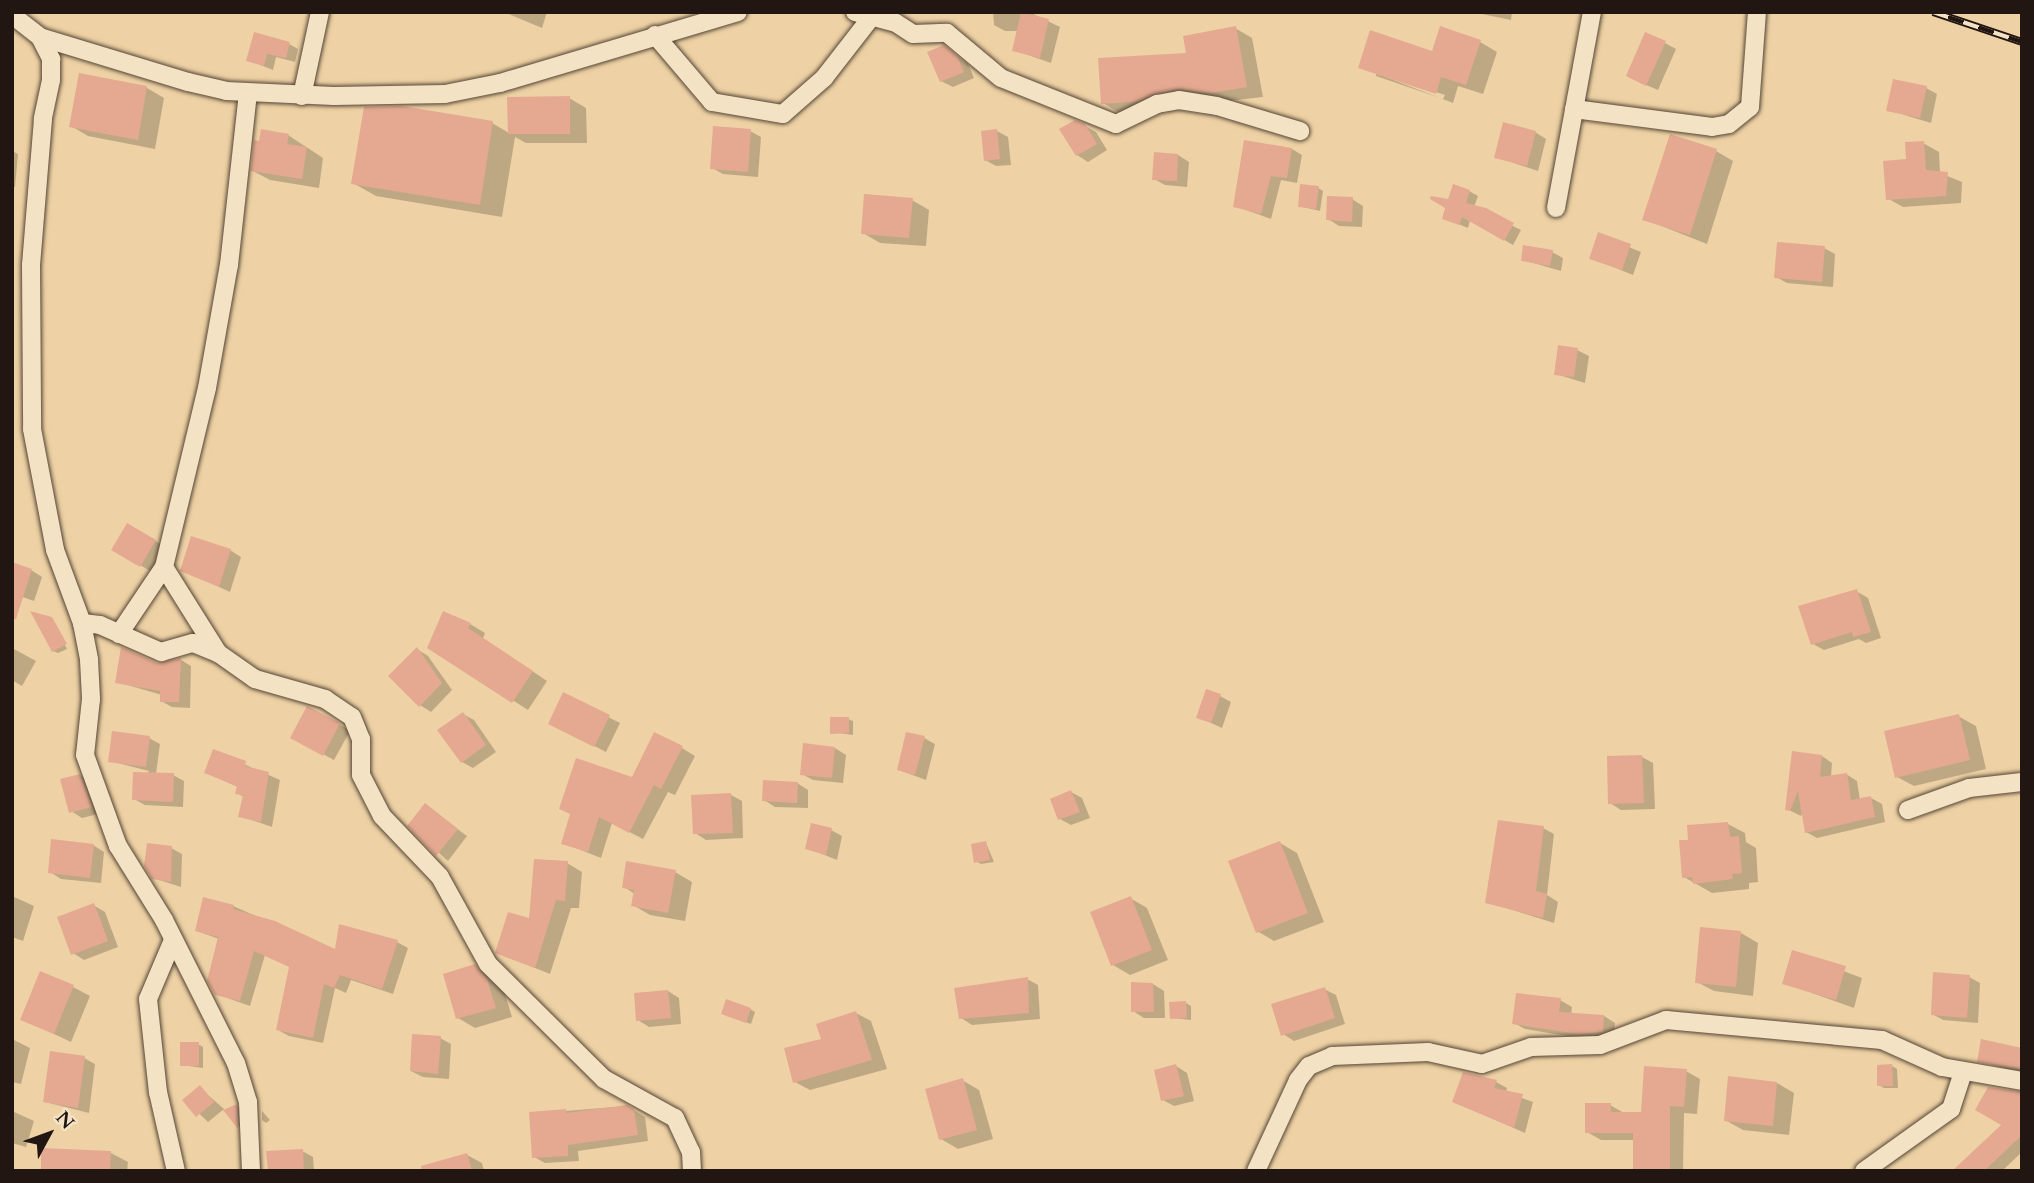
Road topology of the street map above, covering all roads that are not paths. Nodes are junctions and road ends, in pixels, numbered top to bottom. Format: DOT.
graph roads {
  1 [pos="320,12"];
  2 [pos="738,12"];
  3 [pos="1592,12"];
  4 [pos="1758,12"];
  5 [pos="12,15"];
  6 [pos="863,16"];
  7 [pos="655,35"];
  8 [pos="40,37"];
  9 [pos="248,93"];
  10 [pos="302,96"];
  11 [pos="1574,109"];
  12 [pos="1300,131"];
  13 [pos="1556,208"];
  14 [pos="164,567"];
  15 [pos="82,623"];
  16 [pos="119,634"];
  17 [pos="218,653"];
  18 [pos="2022,782"];
  19 [pos="1908,810"];
  20 [pos="173,940"];
  21 [pos="1963,1072"];
  22 [pos="2022,1082"];
  23 [pos="176,1171"];
  24 [pos="251,1171"];
  25 [pos="692,1171"];
  26 [pos="1256,1171"];
  27 [pos="1864,1171"];
  1 -- 10 [label="street"];
  2 -- 7 [label="street"];
  3 -- 11 [label="street"];
  4 -- 11 [label="street"];
  5 -- 8 [label="street"];
  6 -- 7 [label="street"];
  6 -- 12 [label="street"];
  7 -- 10 [label="street"];
  8 -- 9 [label="street"];
  8 -- 15 [label="street"];
  9 -- 10 [label="street"];
  9 -- 14 [label="street"];
  11 -- 13 [label="street"];
  14 -- 16 [label="street"];
  14 -- 17 [label="street"];
  15 -- 16 [label="street"];
  15 -- 20 [label="street"];
  16 -- 17 [label="street"];
  17 -- 25 [label="street"];
  18 -- 19 [label="street"];
  20 -- 23 [label="street"];
  20 -- 24 [label="street"];
  21 -- 22 [label="street"];
  21 -- 26 [label="street"];
  21 -- 27 [label="street"];
}
